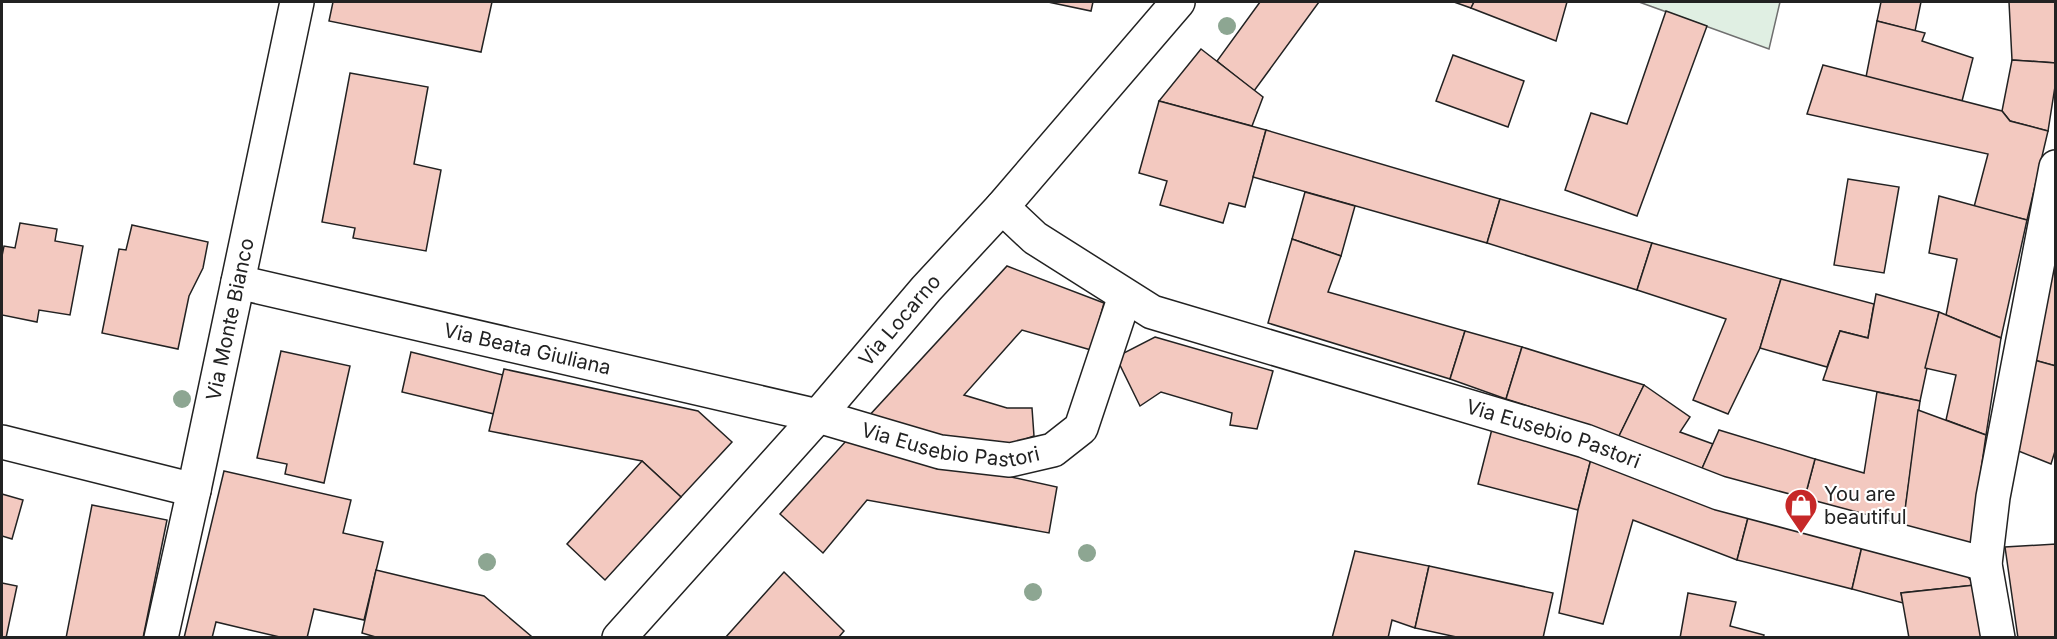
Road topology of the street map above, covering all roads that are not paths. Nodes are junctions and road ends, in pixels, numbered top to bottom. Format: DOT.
graph roads {
  1 [pos="297,2"];
  2 [pos="1178,2"];
  3 [pos="2055,167"];
  4 [pos="1002,207"];
  5 [pos="238,282"];
  6 [pos="1125,296"];
  7 [pos="818,416"];
  8 [pos="2,442"];
  9 [pos="194,490"];
  10 [pos="1985,564"];
  11 [pos="161,638"];
  12 [pos="619,638"];
  13 [pos="1998,638"];
  1 -- 5 [label="street, Via Monte Bianco"];
  2 -- 4 [label="street, Via Locarno"];
  3 -- 10 [label="street"];
  4 -- 6 [label="street, Via Eusebio Pastori"];
  4 -- 7 [label="street, Via Locarno"];
  5 -- 7 [label="street, Via Beata Giuliana"];
  5 -- 9 [label="street, Via Monte Bianco"];
  6 -- 7 [label="street, Via Eusebio Pastori"];
  6 -- 10 [label="street, Via Eusebio Pastori"];
  7 -- 12 [label="street, Via Locarno"];
  8 -- 9 [label="street"];
  9 -- 11 [label="street, Via Monte Bianco"];
  10 -- 13 [label="street"];
}
